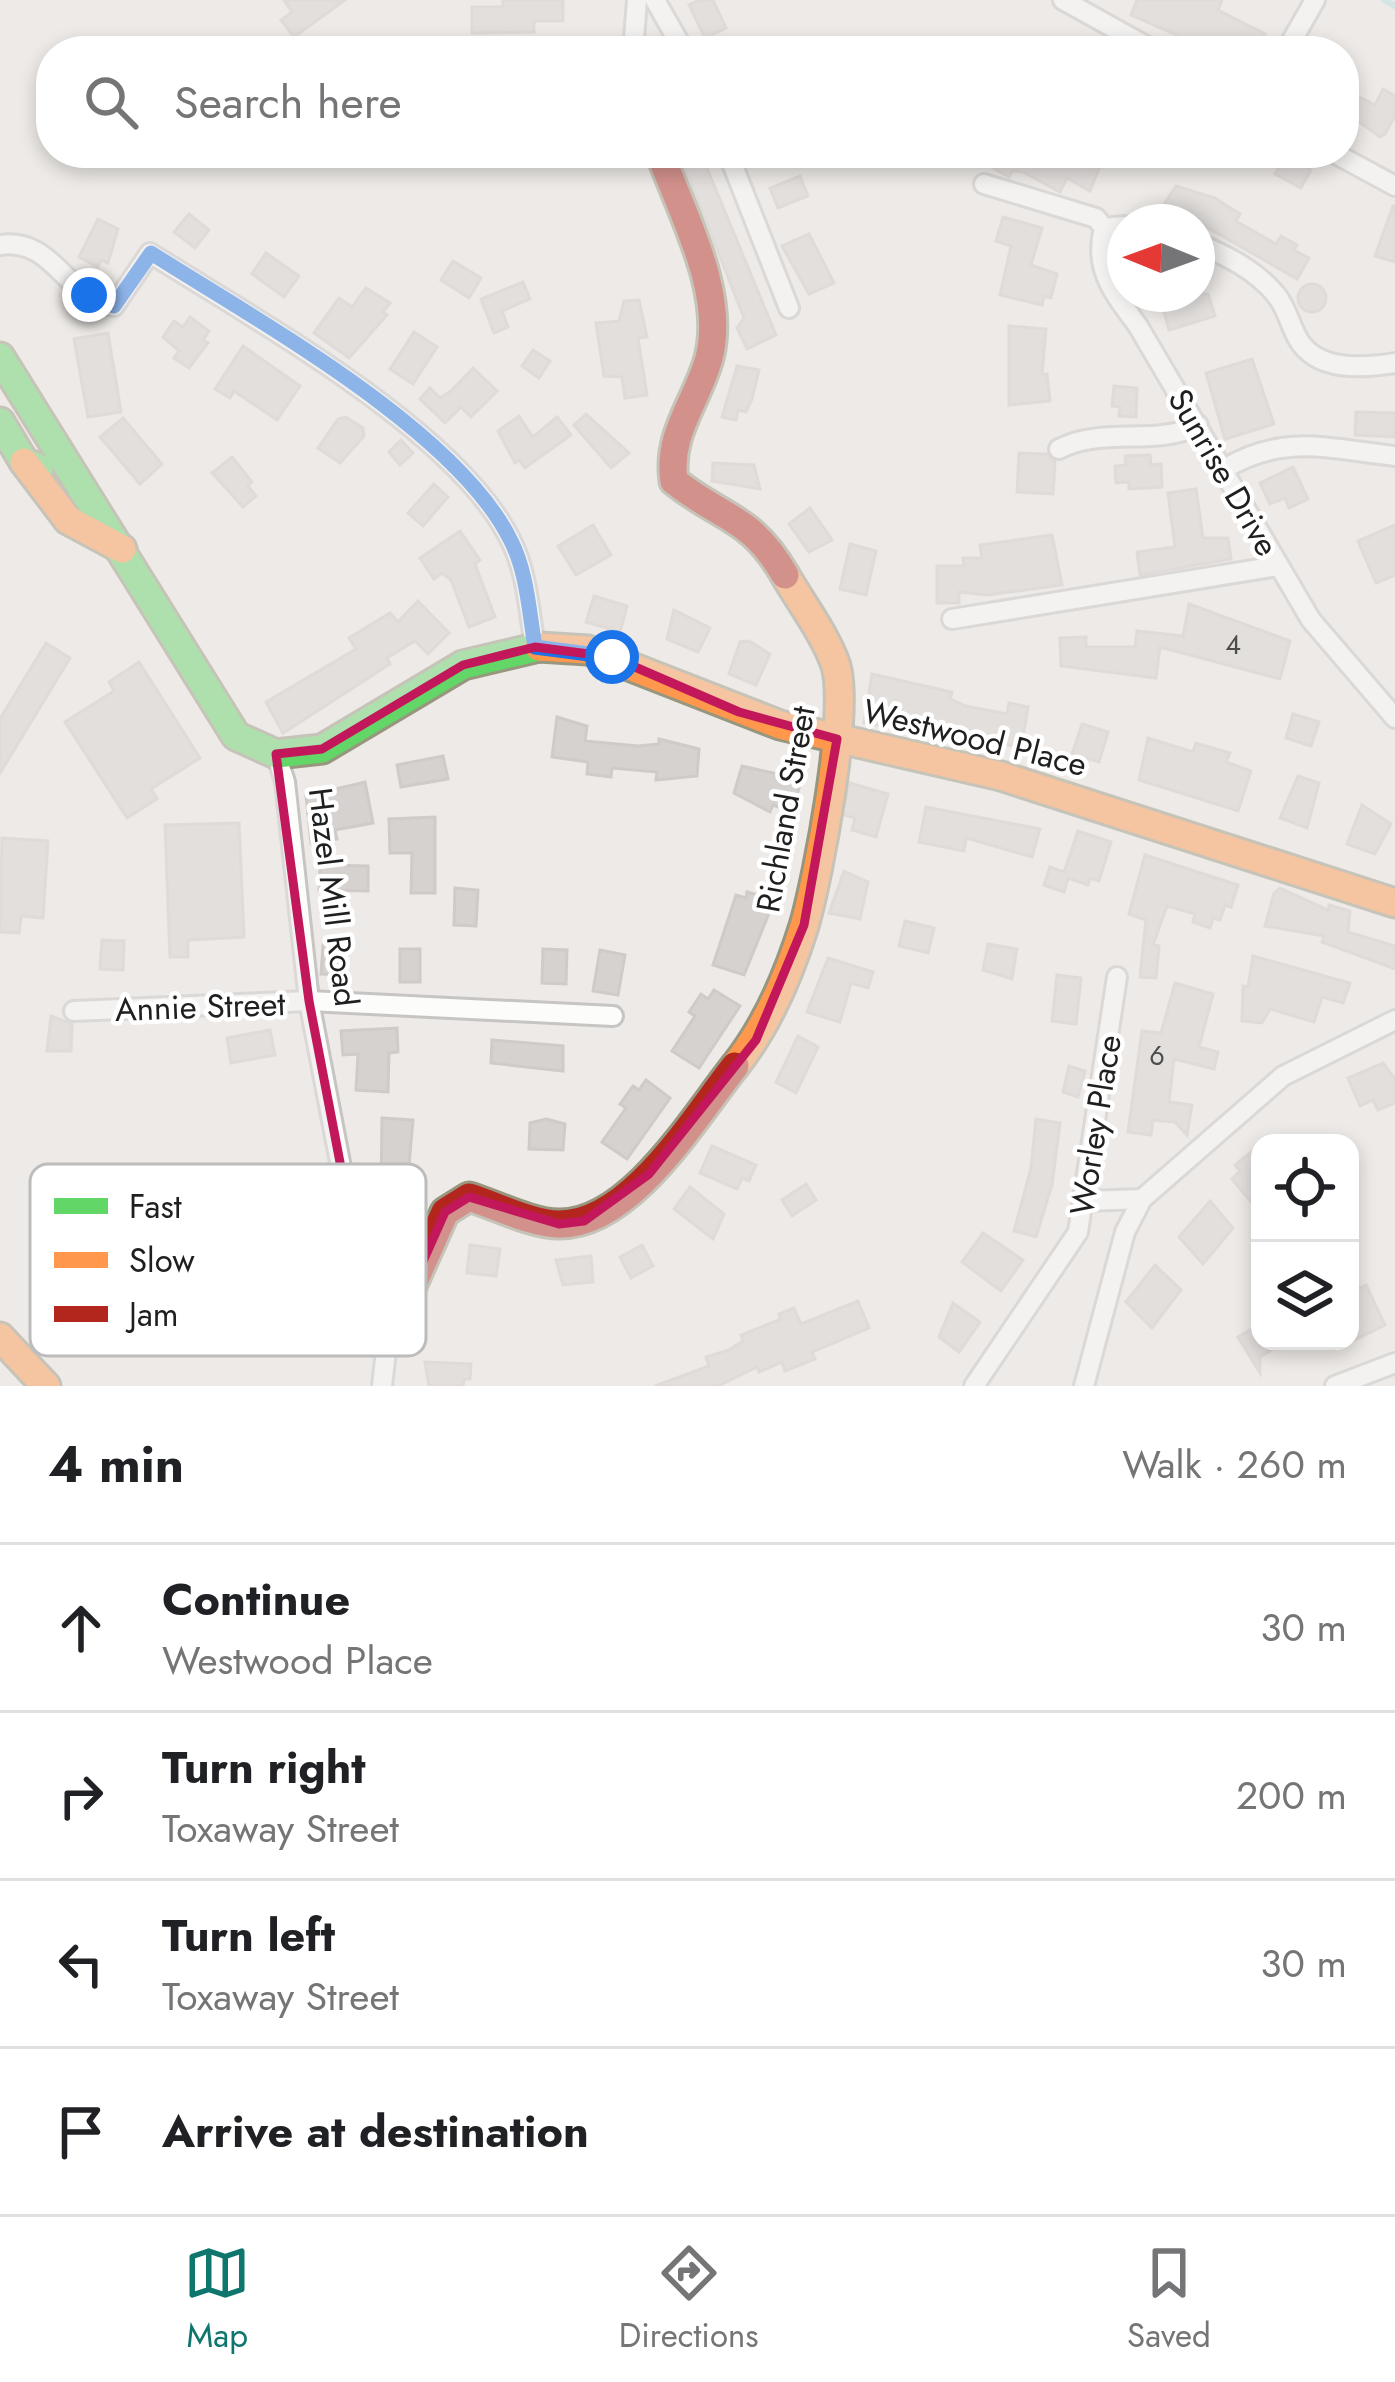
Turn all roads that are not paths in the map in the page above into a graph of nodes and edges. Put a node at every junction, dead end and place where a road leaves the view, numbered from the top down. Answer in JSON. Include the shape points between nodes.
{"nodes":[{"id":1,"x":637,"y":0,"type":"edge"},
{"id":2,"x":655,"y":0,"type":"edge"},
{"id":3,"x":1063,"y":0,"type":"edge"},
{"id":4,"x":1315,"y":0,"type":"edge"},
{"id":5,"x":634,"y":36,"type":"edge"},
{"id":6,"x":675,"y":36,"type":"edge"},
{"id":7,"x":1128,"y":36,"type":"edge"},
{"id":8,"x":1295,"y":36,"type":"edge"},
{"id":9,"x":1359,"y":167,"type":"edge"},
{"id":10,"x":665,"y":168,"type":"edge"},
{"id":11,"x":734,"y":168,"type":"edge"},
{"id":12,"x":984,"y":184,"type":"dead end"},
{"id":13,"x":1395,"y":186,"type":"edge"},
{"id":14,"x":1104,"y":228,"type":"junction"},
{"id":15,"x":1107,"y":228,"type":"edge"},
{"id":16,"x":0,"y":245,"type":"edge"},
{"id":17,"x":1215,"y":251,"type":"edge"},
{"id":18,"x":789,"y":308,"type":"dead end"},
{"id":19,"x":0,"y":357,"type":"edge"},
{"id":20,"x":1395,"y":363,"type":"edge"},
{"id":21,"x":0,"y":422,"type":"edge"},
{"id":22,"x":1198,"y":425,"type":"junction"},
{"id":23,"x":1059,"y":449,"type":"dead end"},
{"id":24,"x":1395,"y":456,"type":"edge"},
{"id":25,"x":64,"y":458,"type":"junction"},
{"id":26,"x":24,"y":462,"type":"junction"},
{"id":27,"x":1224,"y":470,"type":"junction"},
{"id":28,"x":123,"y":550,"type":"junction"},
{"id":29,"x":1278,"y":566,"type":"junction"},
{"id":30,"x":952,"y":619,"type":"dead end"},
{"id":31,"x":535,"y":647,"type":"junction"},
{"id":32,"x":1395,"y":718,"type":"edge"},
{"id":33,"x":837,"y":739,"type":"junction"},
{"id":34,"x":276,"y":754,"type":"junction"},
{"id":35,"x":1395,"y":903,"type":"edge"},
{"id":36,"x":1117,"y":977,"type":"dead end"},
{"id":37,"x":309,"y":1001,"type":"junction"},
{"id":38,"x":74,"y":1011,"type":"dead end"},
{"id":39,"x":613,"y":1016,"type":"dead end"},
{"id":40,"x":1395,"y":1021,"type":"edge"},
{"id":41,"x":340,"y":1164,"type":"edge"},
{"id":42,"x":1142,"y":1199,"type":"junction"},
{"id":43,"x":1086,"y":1201,"type":"junction"},
{"id":44,"x":426,"y":1255,"type":"edge"},
{"id":45,"x":0,"y":1337,"type":"edge"},
{"id":46,"x":385,"y":1356,"type":"edge"},
{"id":47,"x":1395,"y":1364,"type":"edge"},
{"id":48,"x":46,"y":1386,"type":"edge"},
{"id":49,"x":382,"y":1386,"type":"edge"},
{"id":50,"x":974,"y":1386,"type":"edge"},
{"id":51,"x":1084,"y":1386,"type":"edge"},
{"id":52,"x":1335,"y":1386,"type":"edge"}],
"edges":[{"from":1,"to":5,"type":"street"},
{"from":2,"to":6,"type":"street"},
{"from":3,"to":7,"type":"street"},
{"from":4,"to":8,"type":"street"},
{"from":9,"to":13,"type":"street"},
{"from":10,"to":33,"type":"street","name":"Richland Street","via":[[713,334],[710,360],[670,448],[671,470],[684,492],[746,523],[789,577],[836,663]]},
{"from":11,"to":18,"type":"street"},
{"from":12,"to":14,"type":"street","via":[[1096,218]]},
{"from":14,"to":15,"type":"street"},
{"from":14,"to":22,"type":"street","name":"Sunrise Drive","via":[[1106,282]]},
{"from":16,"to":31,"type":"street","via":[[42,252],[89,295],[114,306],[151,253],[416,430],[471,480],[512,541]]},
{"from":17,"to":20,"type":"street","via":[[1261,280],[1315,356],[1347,366]]},
{"from":19,"to":25,"type":"street","name":"Hazel Mill Road"},
{"from":21,"to":26,"type":"street"},
{"from":22,"to":23,"type":"street","via":[[1093,435]]},
{"from":22,"to":27,"type":"street","name":"Sunrise Drive"},
{"from":24,"to":27,"type":"street","via":[[1282,444]]},
{"from":25,"to":26,"type":"street","via":[[43,468]]},
{"from":25,"to":28,"type":"street","name":"Hazel Mill Road"},
{"from":26,"to":28,"type":"street","via":[[68,520]]},
{"from":27,"to":29,"type":"street","name":"Sunrise Drive"},
{"from":28,"to":34,"type":"street","name":"Hazel Mill Road","via":[[236,736]]},
{"from":29,"to":30,"type":"street"},
{"from":29,"to":32,"type":"street","name":"Sunrise Drive","via":[[1336,653]]},
{"from":31,"to":33,"type":"street","name":"Westwood Place","via":[[612,657],[739,712]]},
{"from":31,"to":34,"type":"street","name":"Westwood Place","via":[[463,665],[322,748]]},
{"from":33,"to":35,"type":"street","name":"Westwood Place","via":[[1001,776]]},
{"from":33,"to":44,"type":"street","name":"Richland Street","via":[[804,925],[756,1040],[663,1157],[611,1210],[584,1221],[559,1224],[469,1197],[445,1212]]},
{"from":34,"to":37,"type":"street","name":"Hazel Mill Road"},
{"from":36,"to":43,"type":"street","name":"Worley Place"},
{"from":37,"to":38,"type":"street","name":"Annie Street"},
{"from":37,"to":39,"type":"street","name":"Annie Street"},
{"from":37,"to":41,"type":"street","name":"Hazel Mill Road"},
{"from":40,"to":42,"type":"street","via":[[1283,1076]]},
{"from":42,"to":43,"type":"street"},
{"from":42,"to":51,"type":"street","via":[[1125,1232]]},
{"from":43,"to":50,"type":"street","name":"Worley Place","via":[[1078,1232]]},
{"from":45,"to":48,"type":"street"},
{"from":46,"to":49,"type":"street","name":"Hazel Mill Road"},
{"from":47,"to":52,"type":"street"}]}
